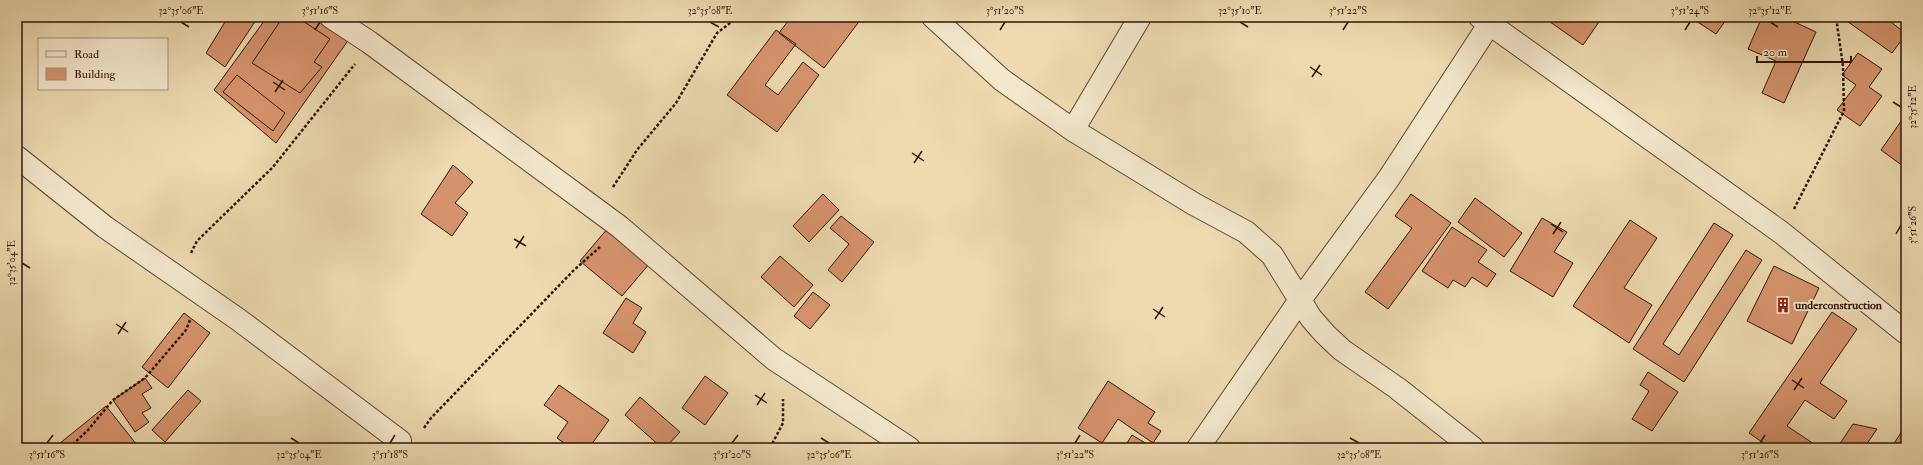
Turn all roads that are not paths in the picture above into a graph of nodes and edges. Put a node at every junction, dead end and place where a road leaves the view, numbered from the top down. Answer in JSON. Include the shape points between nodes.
{"nodes":[{"id":1,"x":331,"y":17,"type":"edge"},
{"id":2,"x":933,"y":17,"type":"edge"},
{"id":3,"x":1140,"y":17,"type":"edge"},
{"id":4,"x":1488,"y":20,"type":"edge"},
{"id":5,"x":1073,"y":130,"type":"junction"},
{"id":6,"x":17,"y":157,"type":"edge"},
{"id":7,"x":1300,"y":300,"type":"junction"},
{"id":8,"x":1906,"y":333,"type":"edge"},
{"id":9,"x":400,"y":440,"type":"dead end"},
{"id":10,"x":909,"y":448,"type":"edge"},
{"id":11,"x":1198,"y":448,"type":"edge"},
{"id":12,"x":1473,"y":448,"type":"edge"}],
"edges":[{"from":1,"to":10,"type":"street","via":[[620,227],[774,359]]},
{"from":2,"to":5,"type":"street","via":[[1002,80]]},
{"from":3,"to":5,"type":"street"},
{"from":4,"to":7,"type":"street","via":[[1389,178]]},
{"from":4,"to":8,"type":"street","via":[[1782,233]]},
{"from":5,"to":7,"type":"street","via":[[1194,204],[1246,232],[1272,255]]},
{"from":6,"to":9,"type":"street","via":[[105,227],[239,320]]},
{"from":7,"to":11,"type":"street"},
{"from":7,"to":12,"type":"street","via":[[1311,318],[1342,350],[1398,388]]}]}
